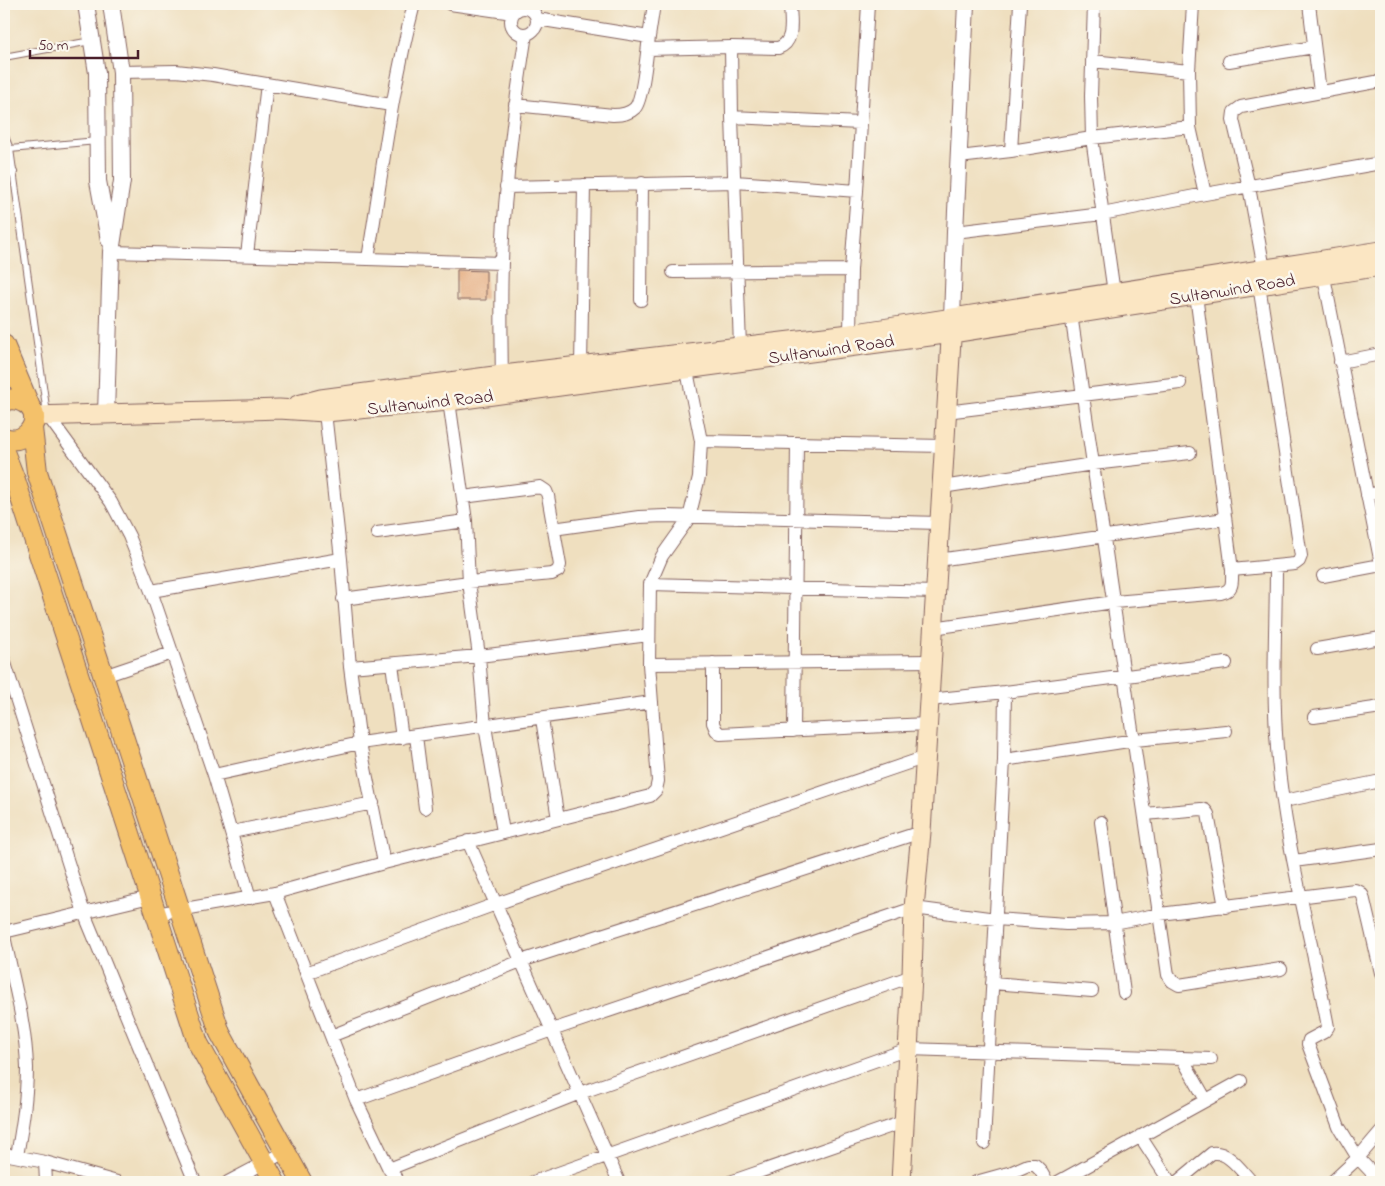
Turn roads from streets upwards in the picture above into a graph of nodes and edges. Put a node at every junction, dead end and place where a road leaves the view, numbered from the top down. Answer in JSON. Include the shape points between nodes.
{"nodes":[{"id":1,"x":86,"y":4,"type":"edge"},
{"id":2,"x":111,"y":4,"type":"edge"},
{"id":3,"x":414,"y":4,"type":"edge"},
{"id":4,"x":450,"y":4,"type":"edge"},
{"id":5,"x":654,"y":4,"type":"edge"},
{"id":6,"x":790,"y":4,"type":"edge"},
{"id":7,"x":868,"y":4,"type":"edge"},
{"id":8,"x":966,"y":4,"type":"edge"},
{"id":9,"x":1020,"y":4,"type":"edge"},
{"id":10,"x":1094,"y":4,"type":"edge"},
{"id":11,"x":1193,"y":4,"type":"edge"},
{"id":12,"x":1309,"y":4,"type":"edge"},
{"id":13,"x":534,"y":11,"type":"edge"},
{"id":14,"x":513,"y":14,"type":"junction"},
{"id":15,"x":526,"y":34,"type":"junction"},
{"id":16,"x":648,"y":43,"type":"junction"},
{"id":17,"x":731,"y":47,"type":"junction"},
{"id":18,"x":1314,"y":47,"type":"junction"},
{"id":19,"x":1092,"y":61,"type":"junction"},
{"id":20,"x":1229,"y":61,"type":"dead end"},
{"id":21,"x":1189,"y":70,"type":"junction"},
{"id":22,"x":120,"y":72,"type":"junction"},
{"id":23,"x":1381,"y":82,"type":"edge"},
{"id":24,"x":267,"y":84,"type":"junction"},
{"id":25,"x":1320,"y":92,"type":"junction"},
{"id":26,"x":391,"y":105,"type":"junction"},
{"id":27,"x":515,"y":105,"type":"junction"},
{"id":28,"x":732,"y":117,"type":"junction"},
{"id":29,"x":860,"y":123,"type":"junction"},
{"id":30,"x":1190,"y":127,"type":"junction"},
{"id":31,"x":1092,"y":138,"type":"junction"},
{"id":32,"x":1011,"y":151,"type":"junction"},
{"id":33,"x":959,"y":157,"type":"junction"},
{"id":34,"x":1381,"y":163,"type":"edge"},
{"id":35,"x":735,"y":182,"type":"junction"},
{"id":36,"x":642,"y":183,"type":"junction"},
{"id":37,"x":584,"y":185,"type":"junction"},
{"id":38,"x":506,"y":187,"type":"junction"},
{"id":39,"x":1249,"y":187,"type":"junction"},
{"id":40,"x":856,"y":190,"type":"junction"},
{"id":41,"x":1205,"y":194,"type":"junction"},
{"id":42,"x":1102,"y":214,"type":"junction"},
{"id":43,"x":955,"y":232,"type":"junction"},
{"id":44,"x":1381,"y":251,"type":"edge"},
{"id":45,"x":111,"y":252,"type":"junction"},
{"id":46,"x":247,"y":255,"type":"junction"},
{"id":47,"x":368,"y":259,"type":"junction"},
{"id":48,"x":502,"y":263,"type":"junction"},
{"id":49,"x":1381,"y":266,"type":"edge"},
{"id":50,"x":1322,"y":268,"type":"junction"},
{"id":51,"x":738,"y":270,"type":"junction"},
{"id":52,"x":851,"y":270,"type":"junction"},
{"id":53,"x":673,"y":272,"type":"dead end"},
{"id":54,"x":1261,"y":277,"type":"junction"},
{"id":55,"x":1114,"y":293,"type":"junction"},
{"id":56,"x":1196,"y":295,"type":"junction"},
{"id":57,"x":641,"y":300,"type":"dead end"},
{"id":58,"x":1071,"y":314,"type":"junction"},
{"id":59,"x":952,"y":326,"type":"junction"},
{"id":60,"x":850,"y":334,"type":"junction"},
{"id":61,"x":4,"y":345,"type":"edge"},
{"id":62,"x":740,"y":347,"type":"junction"},
{"id":63,"x":1381,"y":354,"type":"edge"},
{"id":64,"x":685,"y":362,"type":"junction"},
{"id":65,"x":1340,"y":362,"type":"junction"},
{"id":66,"x":582,"y":367,"type":"junction"},
{"id":67,"x":502,"y":375,"type":"junction"},
{"id":68,"x":1180,"y":383,"type":"dead end"},
{"id":69,"x":502,"y":394,"type":"junction"},
{"id":70,"x":1083,"y":395,"type":"junction"},
{"id":71,"x":449,"y":401,"type":"junction"},
{"id":72,"x":4,"y":402,"type":"edge"},
{"id":73,"x":279,"y":409,"type":"junction"},
{"id":74,"x":325,"y":412,"type":"junction"},
{"id":75,"x":946,"y":412,"type":"junction"},
{"id":76,"x":106,"y":414,"type":"junction"},
{"id":77,"x":36,"y":417,"type":"junction"},
{"id":78,"x":4,"y":438,"type":"edge"},
{"id":79,"x":701,"y":441,"type":"junction"},
{"id":80,"x":798,"y":443,"type":"junction"},
{"id":81,"x":944,"y":446,"type":"junction"},
{"id":82,"x":4,"y":452,"type":"edge"},
{"id":83,"x":1190,"y":453,"type":"dead end"},
{"id":84,"x":1093,"y":464,"type":"junction"},
{"id":85,"x":942,"y":487,"type":"junction"},
{"id":86,"x":1381,"y":492,"type":"edge"},
{"id":87,"x":1367,"y":494,"type":"junction"},
{"id":88,"x":463,"y":497,"type":"junction"},
{"id":89,"x":689,"y":518,"type":"junction"},
{"id":90,"x":1225,"y":519,"type":"junction"},
{"id":91,"x":797,"y":520,"type":"junction"},
{"id":92,"x":466,"y":521,"type":"junction"},
{"id":93,"x":940,"y":523,"type":"junction"},
{"id":94,"x":553,"y":529,"type":"junction"},
{"id":95,"x":377,"y":533,"type":"dead end"},
{"id":96,"x":1104,"y":536,"type":"junction"},
{"id":97,"x":341,"y":559,"type":"junction"},
{"id":98,"x":938,"y":560,"type":"junction"},
{"id":99,"x":1381,"y":564,"type":"edge"},
{"id":100,"x":1276,"y":566,"type":"junction"},
{"id":101,"x":1232,"y":570,"type":"junction"},
{"id":102,"x":1323,"y":576,"type":"dead end"},
{"id":103,"x":469,"y":582,"type":"junction"},
{"id":104,"x":650,"y":584,"type":"junction"},
{"id":105,"x":795,"y":588,"type":"junction"},
{"id":106,"x":150,"y":590,"type":"junction"},
{"id":107,"x":936,"y":592,"type":"junction"},
{"id":108,"x":343,"y":599,"type":"junction"},
{"id":109,"x":1114,"y":602,"type":"junction"},
{"id":110,"x":933,"y":628,"type":"junction"},
{"id":111,"x":649,"y":635,"type":"junction"},
{"id":112,"x":1381,"y":638,"type":"edge"},
{"id":113,"x":1317,"y":649,"type":"dead end"},
{"id":114,"x":172,"y":653,"type":"junction"},
{"id":115,"x":479,"y":656,"type":"junction"},
{"id":116,"x":4,"y":660,"type":"edge"},
{"id":117,"x":794,"y":662,"type":"junction"},
{"id":118,"x":931,"y":662,"type":"junction"},
{"id":119,"x":713,"y":663,"type":"junction"},
{"id":120,"x":1226,"y":663,"type":"dead end"},
{"id":121,"x":392,"y":664,"type":"junction"},
{"id":122,"x":649,"y":664,"type":"junction"},
{"id":123,"x":350,"y":667,"type":"junction"},
{"id":124,"x":104,"y":676,"type":"junction"},
{"id":125,"x":1125,"y":676,"type":"junction"},
{"id":126,"x":1005,"y":692,"type":"junction"},
{"id":127,"x":929,"y":700,"type":"junction"},
{"id":128,"x":652,"y":702,"type":"junction"},
{"id":129,"x":1381,"y":707,"type":"edge"},
{"id":130,"x":1314,"y":717,"type":"dead end"},
{"id":131,"x":542,"y":719,"type":"junction"},
{"id":132,"x":927,"y":724,"type":"junction"},
{"id":133,"x":486,"y":726,"type":"junction"},
{"id":134,"x":794,"y":731,"type":"junction"},
{"id":135,"x":1226,"y":731,"type":"dead end"},
{"id":136,"x":416,"y":736,"type":"junction"},
{"id":137,"x":402,"y":738,"type":"junction"},
{"id":138,"x":1134,"y":740,"type":"junction"},
{"id":139,"x":360,"y":743,"type":"junction"},
{"id":140,"x":926,"y":757,"type":"junction"},
{"id":141,"x":1004,"y":760,"type":"junction"},
{"id":142,"x":214,"y":775,"type":"junction"},
{"id":143,"x":1381,"y":781,"type":"edge"},
{"id":144,"x":1284,"y":801,"type":"junction"},
{"id":145,"x":373,"y":803,"type":"junction"},
{"id":146,"x":425,"y":808,"type":"dead end"},
{"id":147,"x":1145,"y":814,"type":"junction"},
{"id":148,"x":558,"y":818,"type":"junction"},
{"id":149,"x":1101,"y":822,"type":"dead end"},
{"id":150,"x":232,"y":832,"type":"junction"},
{"id":151,"x":503,"y":832,"type":"junction"},
{"id":152,"x":921,"y":832,"type":"junction"},
{"id":153,"x":468,"y":841,"type":"junction"},
{"id":154,"x":1381,"y":849,"type":"edge"},
{"id":155,"x":1294,"y":861,"type":"junction"},
{"id":156,"x":384,"y":863,"type":"junction"},
{"id":157,"x":274,"y":893,"type":"junction"},
{"id":158,"x":1300,"y":896,"type":"junction"},
{"id":159,"x":250,"y":898,"type":"junction"},
{"id":160,"x":496,"y":904,"type":"junction"},
{"id":161,"x":153,"y":906,"type":"junction"},
{"id":162,"x":1225,"y":907,"type":"junction"},
{"id":163,"x":914,"y":908,"type":"junction"},
{"id":164,"x":180,"y":910,"type":"junction"},
{"id":165,"x":84,"y":913,"type":"junction"},
{"id":166,"x":1160,"y":914,"type":"junction"},
{"id":167,"x":996,"y":919,"type":"junction"},
{"id":168,"x":1114,"y":923,"type":"junction"},
{"id":169,"x":4,"y":932,"type":"edge"},
{"id":170,"x":4,"y":936,"type":"edge"},
{"id":171,"x":521,"y":961,"type":"junction"},
{"id":172,"x":1281,"y":969,"type":"dead end"},
{"id":173,"x":306,"y":973,"type":"junction"},
{"id":174,"x":1381,"y":973,"type":"edge"},
{"id":175,"x":912,"y":976,"type":"junction"},
{"id":176,"x":992,"y":983,"type":"junction"},
{"id":177,"x":1092,"y":991,"type":"dead end"},
{"id":178,"x":1124,"y":993,"type":"dead end"},
{"id":179,"x":552,"y":1030,"type":"junction"},
{"id":180,"x":331,"y":1036,"type":"junction"},
{"id":181,"x":908,"y":1049,"type":"junction"},
{"id":182,"x":990,"y":1051,"type":"junction"},
{"id":183,"x":1182,"y":1058,"type":"junction"},
{"id":184,"x":1212,"y":1059,"type":"dead end"},
{"id":185,"x":1240,"y":1081,"type":"dead end"},
{"id":186,"x":580,"y":1094,"type":"junction"},
{"id":187,"x":356,"y":1100,"type":"junction"},
{"id":188,"x":1206,"y":1100,"type":"junction"},
{"id":189,"x":903,"y":1122,"type":"junction"},
{"id":190,"x":1381,"y":1131,"type":"edge"},
{"id":191,"x":1140,"y":1136,"type":"junction"},
{"id":192,"x":984,"y":1143,"type":"dead end"},
{"id":193,"x":285,"y":1152,"type":"junction"},
{"id":194,"x":4,"y":1154,"type":"edge"},
{"id":195,"x":18,"y":1156,"type":"junction"},
{"id":196,"x":608,"y":1156,"type":"junction"},
{"id":197,"x":1358,"y":1158,"type":"junction"},
{"id":198,"x":45,"y":1162,"type":"junction"},
{"id":199,"x":264,"y":1162,"type":"junction"},
{"id":200,"x":389,"y":1169,"type":"junction"},
{"id":201,"x":109,"y":1181,"type":"edge"},
{"id":202,"x":46,"y":1182,"type":"edge"},
{"id":203,"x":195,"y":1182,"type":"edge"},
{"id":204,"x":228,"y":1182,"type":"edge"},
{"id":205,"x":275,"y":1182,"type":"edge"},
{"id":206,"x":302,"y":1182,"type":"edge"},
{"id":207,"x":399,"y":1182,"type":"edge"},
{"id":208,"x":533,"y":1182,"type":"edge"},
{"id":209,"x":619,"y":1182,"type":"edge"},
{"id":210,"x":730,"y":1182,"type":"edge"},
{"id":211,"x":901,"y":1182,"type":"edge"},
{"id":212,"x":976,"y":1182,"type":"edge"},
{"id":213,"x":1047,"y":1182,"type":"edge"},
{"id":214,"x":1058,"y":1182,"type":"edge"},
{"id":215,"x":1170,"y":1182,"type":"edge"},
{"id":216,"x":1177,"y":1182,"type":"edge"},
{"id":217,"x":1252,"y":1182,"type":"edge"},
{"id":218,"x":1332,"y":1182,"type":"edge"},
{"id":219,"x":1381,"y":1182,"type":"edge"}],
"edges":[{"from":1,"to":45,"type":"street","via":[[97,73],[98,181]]},
{"from":2,"to":22,"type":"street"},
{"from":3,"to":26,"type":"street"},
{"from":4,"to":14,"type":"street"},
{"from":5,"to":16,"type":"street"},
{"from":6,"to":17,"type":"street","via":[[791,32],[784,46]]},
{"from":7,"to":29,"type":"street"},
{"from":8,"to":33,"type":"street"},
{"from":9,"to":32,"type":"street"},
{"from":10,"to":19,"type":"street"},
{"from":11,"to":21,"type":"street"},
{"from":12,"to":18,"type":"street"},
{"from":13,"to":14,"type":"street","via":[[522,8]]},
{"from":13,"to":15,"type":"street","via":[[535,28]]},
{"from":13,"to":16,"type":"street"},
{"from":14,"to":15,"type":"street","via":[[513,28]]},
{"from":15,"to":27,"type":"street"},
{"from":16,"to":17,"type":"street"},
{"from":16,"to":27,"type":"street","via":[[640,97],[630,112],[613,115]]},
{"from":17,"to":28,"type":"street"},
{"from":18,"to":20,"type":"street"},
{"from":18,"to":25,"type":"street"},
{"from":19,"to":21,"type":"street"},
{"from":19,"to":31,"type":"street"},
{"from":21,"to":30,"type":"street"},
{"from":22,"to":24,"type":"street","via":[[176,71]]},
{"from":22,"to":45,"type":"street","via":[[122,181]]},
{"from":23,"to":25,"type":"street"},
{"from":24,"to":26,"type":"street"},
{"from":24,"to":46,"type":"street"},
{"from":25,"to":39,"type":"street","via":[[1241,107],[1234,112],[1233,120]]},
{"from":26,"to":47,"type":"street"},
{"from":27,"to":38,"type":"street"},
{"from":28,"to":29,"type":"street"},
{"from":28,"to":35,"type":"street"},
{"from":29,"to":40,"type":"street"},
{"from":30,"to":31,"type":"street"},
{"from":30,"to":41,"type":"street"},
{"from":31,"to":32,"type":"street"},
{"from":31,"to":42,"type":"street"},
{"from":32,"to":33,"type":"street"},
{"from":33,"to":43,"type":"street"},
{"from":34,"to":39,"type":"street"},
{"from":35,"to":36,"type":"street"},
{"from":35,"to":40,"type":"street"},
{"from":35,"to":51,"type":"street"},
{"from":36,"to":37,"type":"street"},
{"from":36,"to":57,"type":"street"},
{"from":37,"to":38,"type":"street"},
{"from":37,"to":66,"type":"street"},
{"from":38,"to":48,"type":"street"},
{"from":39,"to":41,"type":"street"},
{"from":39,"to":54,"type":"street"},
{"from":40,"to":52,"type":"street"},
{"from":41,"to":42,"type":"street"},
{"from":42,"to":43,"type":"street"},
{"from":42,"to":55,"type":"street"},
{"from":43,"to":59,"type":"street"},
{"from":44,"to":50,"type":"main road"},
{"from":45,"to":46,"type":"street"},
{"from":45,"to":76,"type":"street"},
{"from":46,"to":47,"type":"street"},
{"from":47,"to":48,"type":"street"},
{"from":48,"to":67,"type":"street"},
{"from":49,"to":50,"type":"main road","name":"Sultanwind Road"},
{"from":50,"to":54,"type":"main road","name":"Sultanwind Road"},
{"from":50,"to":65,"type":"street"},
{"from":51,"to":52,"type":"street"},
{"from":51,"to":53,"type":"street"},
{"from":51,"to":62,"type":"street"},
{"from":52,"to":60,"type":"street"},
{"from":54,"to":55,"type":"main road","name":"Sultanwind Road"},
{"from":54,"to":56,"type":"main road","name":"Sultanwind Road"},
{"from":54,"to":100,"type":"street","via":[[1301,556],[1295,564]]},
{"from":55,"to":59,"type":"main road","name":"Sultanwind Road"},
{"from":56,"to":58,"type":"main road","name":"Sultanwind Road"},
{"from":56,"to":90,"type":"street"},
{"from":58,"to":59,"type":"main road","name":"Sultanwind Road"},
{"from":58,"to":70,"type":"street"},
{"from":59,"to":60,"type":"main road","name":"Sultanwind Road"},
{"from":59,"to":64,"type":"main road","name":"Sultanwind Road"},
{"from":59,"to":75,"type":"main road"},
{"from":60,"to":62,"type":"main road","name":"Sultanwind Road"},
{"from":61,"to":77,"type":"main road"},
{"from":62,"to":64,"type":"main road","name":"Sultanwind Road"},
{"from":63,"to":65,"type":"street"},
{"from":64,"to":66,"type":"main road","name":"Sultanwind Road"},
{"from":64,"to":69,"type":"main road","name":"Sultanwind Road"},
{"from":64,"to":79,"type":"street"},
{"from":65,"to":87,"type":"street"},
{"from":66,"to":67,"type":"main road","name":"Sultanwind Road"},
{"from":67,"to":69,"type":"street"},
{"from":67,"to":73,"type":"main road","name":"Sultanwind Road","via":[[321,399]]},
{"from":68,"to":70,"type":"street"},
{"from":69,"to":71,"type":"main road","name":"Sultanwind Road"},
{"from":70,"to":75,"type":"street"},
{"from":70,"to":84,"type":"street"},
{"from":71,"to":74,"type":"main road","name":"Sultanwind Road"},
{"from":71,"to":88,"type":"street"},
{"from":72,"to":77,"type":"main road","via":[[16,399]]},
{"from":73,"to":74,"type":"main road","name":"Sultanwind Road"},
{"from":73,"to":76,"type":"main road","name":"Sultanwind Road"},
{"from":74,"to":97,"type":"street"},
{"from":75,"to":81,"type":"main road"},
{"from":76,"to":77,"type":"main road","name":"Sultanwind Road"},
{"from":77,"to":78,"type":"main road","via":[[26,436],[19,440]]},
{"from":77,"to":106,"type":"street","via":[[111,502],[129,536]]},
{"from":77,"to":124,"type":"main road","via":[[38,472]]},
{"from":79,"to":80,"type":"street"},
{"from":79,"to":89,"type":"street","via":[[699,477]]},
{"from":80,"to":81,"type":"street"},
{"from":80,"to":91,"type":"street"},
{"from":81,"to":85,"type":"main road"},
{"from":82,"to":161,"type":"main road"},
{"from":83,"to":84,"type":"street"},
{"from":84,"to":85,"type":"street"},
{"from":84,"to":96,"type":"street"},
{"from":85,"to":93,"type":"main road"},
{"from":86,"to":87,"type":"street"},
{"from":87,"to":99,"type":"street"},
{"from":88,"to":92,"type":"street"},
{"from":88,"to":94,"type":"street","via":[[540,487],[548,496]]},
{"from":89,"to":91,"type":"street"},
{"from":89,"to":94,"type":"street","via":[[639,517]]},
{"from":89,"to":104,"type":"street","via":[[662,556]]},
{"from":90,"to":96,"type":"street"},
{"from":90,"to":101,"type":"street"},
{"from":91,"to":93,"type":"street"},
{"from":91,"to":105,"type":"street"},
{"from":92,"to":95,"type":"street"},
{"from":92,"to":103,"type":"street"},
{"from":93,"to":98,"type":"main road"},
{"from":94,"to":103,"type":"street","via":[[560,565],[558,571]]},
{"from":96,"to":98,"type":"street"},
{"from":96,"to":109,"type":"street"},
{"from":97,"to":106,"type":"street"},
{"from":97,"to":108,"type":"street"},
{"from":98,"to":107,"type":"main road"},
{"from":99,"to":102,"type":"street"},
{"from":100,"to":101,"type":"street"},
{"from":100,"to":144,"type":"street","via":[[1275,695]]},
{"from":101,"to":109,"type":"street","via":[[1231,588],[1227,592]]},
{"from":103,"to":108,"type":"street"},
{"from":103,"to":115,"type":"street"},
{"from":104,"to":105,"type":"street"},
{"from":104,"to":111,"type":"street"},
{"from":105,"to":107,"type":"street"},
{"from":105,"to":117,"type":"street"},
{"from":106,"to":114,"type":"street"},
{"from":107,"to":110,"type":"main road"},
{"from":108,"to":123,"type":"street"},
{"from":109,"to":110,"type":"street"},
{"from":109,"to":125,"type":"street"},
{"from":110,"to":118,"type":"main road"},
{"from":111,"to":115,"type":"street"},
{"from":111,"to":122,"type":"street"},
{"from":112,"to":113,"type":"street"},
{"from":114,"to":124,"type":"street"},
{"from":114,"to":142,"type":"street"},
{"from":115,"to":121,"type":"street"},
{"from":115,"to":133,"type":"street"},
{"from":116,"to":165,"type":"street"},
{"from":117,"to":118,"type":"street"},
{"from":117,"to":119,"type":"street"},
{"from":117,"to":134,"type":"street"},
{"from":118,"to":127,"type":"main road"},
{"from":119,"to":122,"type":"street"},
{"from":119,"to":134,"type":"street","via":[[713,723],[720,734]]},
{"from":120,"to":125,"type":"street"},
{"from":121,"to":123,"type":"street"},
{"from":121,"to":137,"type":"street"},
{"from":122,"to":128,"type":"street"},
{"from":123,"to":139,"type":"street"},
{"from":124,"to":164,"type":"main road"},
{"from":125,"to":126,"type":"street"},
{"from":125,"to":138,"type":"street"},
{"from":126,"to":127,"type":"street"},
{"from":126,"to":141,"type":"street"},
{"from":127,"to":132,"type":"main road"},
{"from":128,"to":131,"type":"street"},
{"from":128,"to":148,"type":"street","via":[[656,790],[650,796]]},
{"from":129,"to":130,"type":"street"},
{"from":131,"to":133,"type":"street"},
{"from":131,"to":148,"type":"street"},
{"from":132,"to":134,"type":"street"},
{"from":132,"to":140,"type":"main road"},
{"from":133,"to":136,"type":"street"},
{"from":133,"to":151,"type":"street"},
{"from":135,"to":138,"type":"street"},
{"from":136,"to":137,"type":"street"},
{"from":136,"to":146,"type":"street"},
{"from":137,"to":139,"type":"street"},
{"from":138,"to":141,"type":"street"},
{"from":138,"to":147,"type":"street"},
{"from":139,"to":142,"type":"street"},
{"from":139,"to":145,"type":"street"},
{"from":140,"to":152,"type":"main road"},
{"from":140,"to":160,"type":"street"},
{"from":141,"to":167,"type":"street"},
{"from":142,"to":150,"type":"street"},
{"from":143,"to":144,"type":"street"},
{"from":144,"to":155,"type":"street"},
{"from":145,"to":150,"type":"street"},
{"from":145,"to":156,"type":"street"},
{"from":147,"to":162,"type":"street","via":[[1205,810]]},
{"from":147,"to":166,"type":"street"},
{"from":148,"to":151,"type":"street"},
{"from":149,"to":168,"type":"street"},
{"from":150,"to":159,"type":"street"},
{"from":151,"to":153,"type":"street"},
{"from":152,"to":163,"type":"main road"},
{"from":152,"to":171,"type":"street"},
{"from":153,"to":156,"type":"street"},
{"from":153,"to":160,"type":"street"},
{"from":154,"to":155,"type":"street"},
{"from":155,"to":158,"type":"street"},
{"from":156,"to":157,"type":"street"},
{"from":157,"to":159,"type":"street"},
{"from":157,"to":173,"type":"street"},
{"from":158,"to":162,"type":"street"},
{"from":158,"to":174,"type":"street","via":[[1360,892]]},
{"from":158,"to":197,"type":"street","via":[[1328,1028],[1308,1044],[1339,1127]]},
{"from":159,"to":164,"type":"street"},
{"from":160,"to":171,"type":"street"},
{"from":160,"to":173,"type":"street"},
{"from":161,"to":164,"type":"street"},
{"from":161,"to":165,"type":"street"},
{"from":161,"to":199,"type":"main road","via":[[198,1043]]},
{"from":162,"to":166,"type":"street"},
{"from":163,"to":167,"type":"street"},
{"from":163,"to":175,"type":"main road"},
{"from":163,"to":179,"type":"street"},
{"from":164,"to":193,"type":"main road","via":[[220,1033]]},
{"from":165,"to":169,"type":"street"},
{"from":165,"to":203,"type":"street"},
{"from":166,"to":168,"type":"street"},
{"from":166,"to":172,"type":"street","via":[[1168,975],[1179,985]]},
{"from":167,"to":168,"type":"street","via":[[1066,924]]},
{"from":167,"to":176,"type":"street"},
{"from":168,"to":178,"type":"street"},
{"from":170,"to":195,"type":"street","via":[[23,1029],[27,1068]]},
{"from":171,"to":179,"type":"street"},
{"from":171,"to":180,"type":"street"},
{"from":173,"to":180,"type":"street"},
{"from":175,"to":181,"type":"main road"},
{"from":175,"to":186,"type":"street"},
{"from":176,"to":177,"type":"street"},
{"from":176,"to":182,"type":"street"},
{"from":179,"to":186,"type":"street"},
{"from":179,"to":187,"type":"street"},
{"from":180,"to":187,"type":"street"},
{"from":181,"to":182,"type":"street"},
{"from":181,"to":189,"type":"main road"},
{"from":181,"to":196,"type":"street"},
{"from":182,"to":183,"type":"street"},
{"from":182,"to":192,"type":"street"},
{"from":183,"to":184,"type":"street"},
{"from":183,"to":188,"type":"street"},
{"from":185,"to":188,"type":"street"},
{"from":186,"to":196,"type":"street"},
{"from":186,"to":200,"type":"street"},
{"from":187,"to":200,"type":"street"},
{"from":188,"to":191,"type":"street"},
{"from":189,"to":210,"type":"street"},
{"from":189,"to":211,"type":"main road"},
{"from":190,"to":197,"type":"street"},
{"from":191,"to":214,"type":"street"},
{"from":191,"to":215,"type":"street"},
{"from":193,"to":199,"type":"street"},
{"from":193,"to":206,"type":"main road"},
{"from":194,"to":195,"type":"street"},
{"from":195,"to":198,"type":"street"},
{"from":196,"to":208,"type":"street"},
{"from":196,"to":209,"type":"street"},
{"from":197,"to":218,"type":"street"},
{"from":197,"to":219,"type":"street"},
{"from":198,"to":201,"type":"street"},
{"from":198,"to":202,"type":"street"},
{"from":199,"to":204,"type":"street"},
{"from":199,"to":205,"type":"main road"},
{"from":200,"to":207,"type":"street"},
{"from":212,"to":213,"type":"street","via":[[1035,1165]]},
{"from":216,"to":217,"type":"street","via":[[1212,1153],[1220,1152]]}]}
